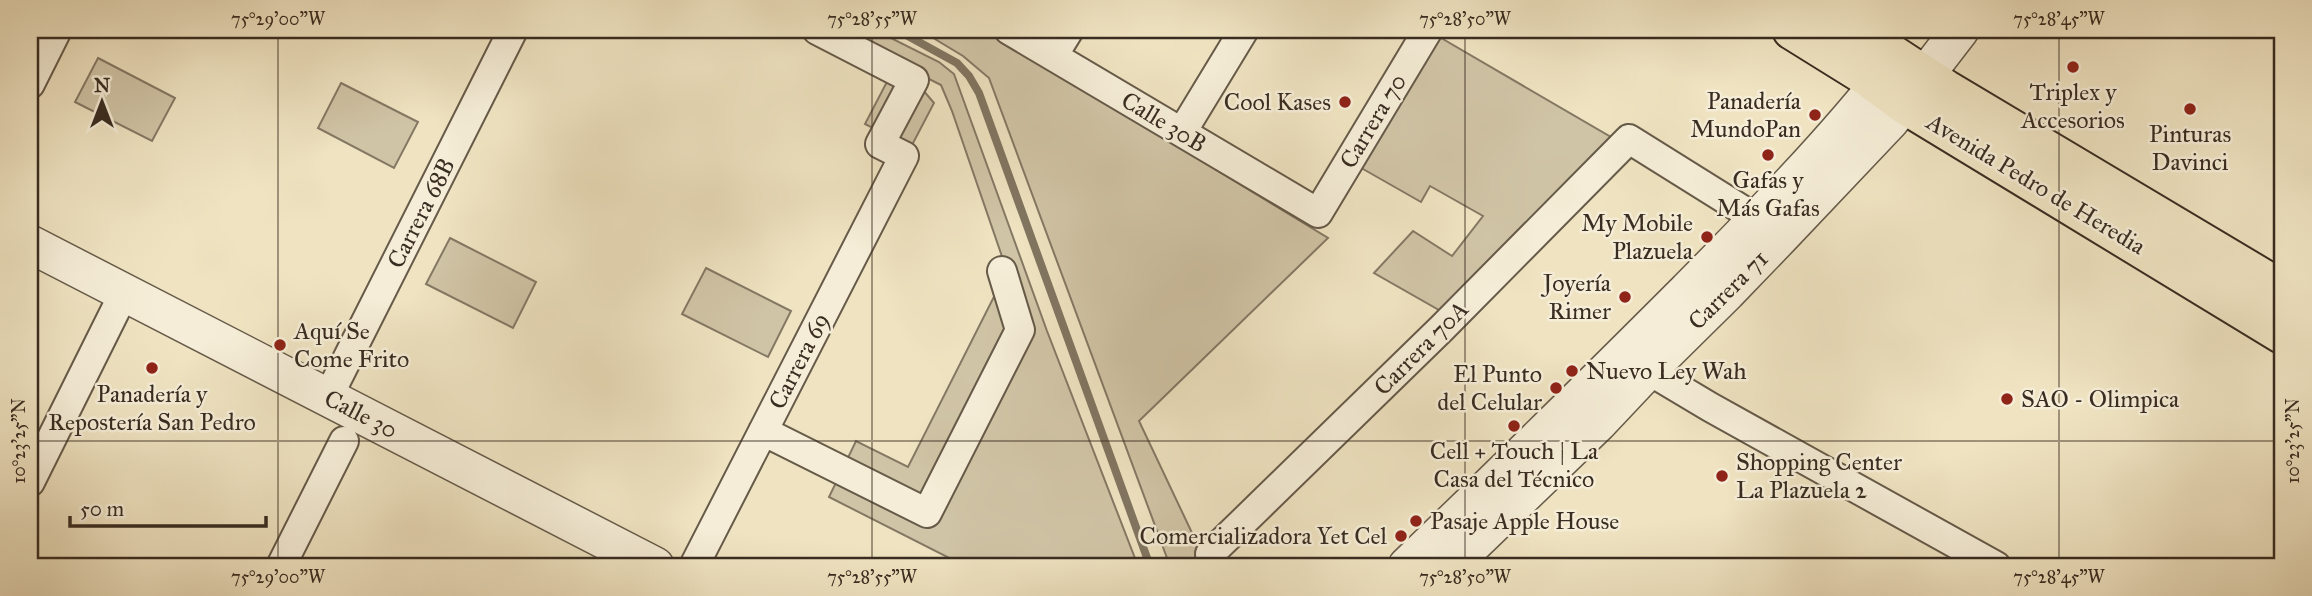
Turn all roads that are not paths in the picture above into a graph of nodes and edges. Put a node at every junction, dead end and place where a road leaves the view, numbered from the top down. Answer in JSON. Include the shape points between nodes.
{"nodes":[{"id":1,"x":57,"y":30,"type":"edge"},
{"id":2,"x":513,"y":30,"type":"edge"},
{"id":3,"x":817,"y":30,"type":"edge"},
{"id":4,"x":1009,"y":30,"type":"edge"},
{"id":5,"x":1069,"y":30,"type":"edge"},
{"id":6,"x":1244,"y":30,"type":"edge"},
{"id":7,"x":1428,"y":30,"type":"edge"},
{"id":8,"x":1792,"y":30,"type":"edge"},
{"id":9,"x":1855,"y":30,"type":"edge"},
{"id":10,"x":1960,"y":30,"type":"edge"},
{"id":11,"x":1053,"y":56,"type":"junction"},
{"id":12,"x":1902,"y":80,"type":"junction"},
{"id":13,"x":30,"y":84,"type":"edge"},
{"id":14,"x":1182,"y":132,"type":"junction"},
{"id":15,"x":1318,"y":214,"type":"joint"},
{"id":16,"x":1757,"y":219,"type":"junction"},
{"id":17,"x":30,"y":244,"type":"edge"},
{"id":18,"x":1002,"y":271,"type":"dead end"},
{"id":19,"x":2282,"y":290,"type":"edge"},
{"id":20,"x":124,"y":293,"type":"junction"},
{"id":21,"x":2282,"y":334,"type":"edge"},
{"id":22,"x":1648,"y":370,"type":"junction"},
{"id":23,"x":328,"y":397,"type":"junction"},
{"id":24,"x":763,"y":431,"type":"junction"},
{"id":25,"x":344,"y":441,"type":"dead end"},
{"id":26,"x":30,"y":482,"type":"edge"},
{"id":27,"x":1210,"y":555,"type":"dead end"},
{"id":28,"x":281,"y":566,"type":"edge"},
{"id":29,"x":655,"y":566,"type":"edge"},
{"id":30,"x":694,"y":566,"type":"edge"},
{"id":31,"x":1407,"y":566,"type":"edge"},
{"id":32,"x":1450,"y":566,"type":"edge"},
{"id":33,"x":1996,"y":566,"type":"edge"}],
"edges":[{"from":1,"to":13,"type":"street"},
{"from":2,"to":23,"type":"street","name":"Carrera 68B"},
{"from":3,"to":24,"type":"street","name":"Carrera 69","via":[[914,80],[880,144],[904,156]]},
{"from":4,"to":11,"type":"street","name":"Calle 30B"},
{"from":5,"to":11,"type":"street"},
{"from":6,"to":14,"type":"street"},
{"from":7,"to":15,"type":"street","name":"Carrera 70"},
{"from":8,"to":12,"type":"highway","name":"Avenida Pedro de Heredia"},
{"from":9,"to":12,"type":"highway","name":"Avenida Pedro de Heredia"},
{"from":10,"to":12,"type":"street","name":"Carrera 71"},
{"from":11,"to":14,"type":"street","name":"Calle 30B"},
{"from":12,"to":16,"type":"street","name":"Carrera 71"},
{"from":12,"to":19,"type":"highway","name":"Avenida Pedro de Heredia","via":[[1945,89]]},
{"from":12,"to":21,"type":"highway","name":"Avenida Pedro de Heredia"},
{"from":12,"to":22,"type":"street","name":"Carrera 71","via":[[1890,121]]},
{"from":14,"to":15,"type":"street","name":"Calle 30B"},
{"from":16,"to":27,"type":"street","name":"Carrera 70A","via":[[1629,139]]},
{"from":16,"to":31,"type":"street","name":"Carrera 71"},
{"from":17,"to":20,"type":"street","name":"Calle 30"},
{"from":18,"to":24,"type":"street","via":[[1020,330],[927,513]]},
{"from":20,"to":23,"type":"street","name":"Calle 30"},
{"from":20,"to":26,"type":"street"},
{"from":22,"to":32,"type":"street","name":"Carrera 71"},
{"from":22,"to":33,"type":"street"},
{"from":23,"to":29,"type":"street","name":"Calle 30"},
{"from":24,"to":30,"type":"street","name":"Carrera 69"},
{"from":25,"to":28,"type":"street"}]}
